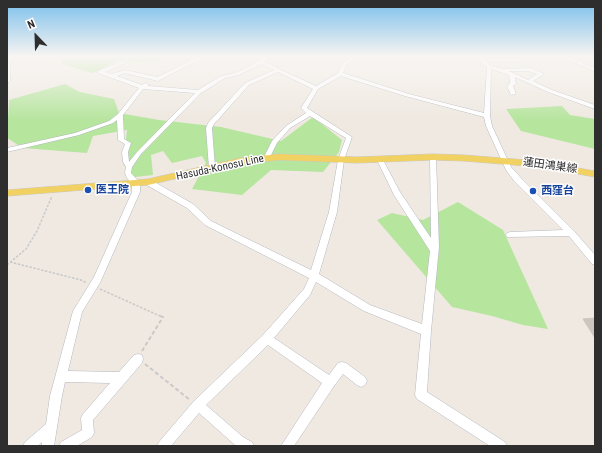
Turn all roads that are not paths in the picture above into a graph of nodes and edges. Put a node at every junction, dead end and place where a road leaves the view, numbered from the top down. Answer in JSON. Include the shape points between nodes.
{"nodes":[{"id":1,"x":118,"y":78,"type":"edge"},
{"id":2,"x":154,"y":78,"type":"edge"},
{"id":3,"x":221,"y":78,"type":"edge"},
{"id":4,"x":260,"y":78,"type":"edge"},
{"id":5,"x":295,"y":78,"type":"edge"},
{"id":6,"x":333,"y":78,"type":"edge"},
{"id":7,"x":353,"y":78,"type":"edge"},
{"id":8,"x":489,"y":78,"type":"edge"},
{"id":9,"x":512,"y":78,"type":"edge"},
{"id":10,"x":519,"y":78,"type":"edge"},
{"id":11,"x":534,"y":78,"type":"edge"},
{"id":12,"x":158,"y":79,"type":"joint"},
{"id":13,"x":528,"y":82,"type":"junction"},
{"id":14,"x":142,"y":87,"type":"junction"},
{"id":15,"x":316,"y":88,"type":"junction"},
{"id":16,"x":199,"y":92,"type":"junction"},
{"id":17,"x":513,"y":94,"type":"dead end"},
{"id":18,"x":595,"y":107,"type":"edge"},
{"id":19,"x":310,"y":113,"type":"junction"},
{"id":20,"x":120,"y":115,"type":"junction"},
{"id":21,"x":487,"y":116,"type":"junction"},
{"id":22,"x":7,"y":150,"type":"edge"},
{"id":23,"x":267,"y":157,"type":"junction"},
{"id":24,"x":433,"y":157,"type":"junction"},
{"id":25,"x":341,"y":160,"type":"junction"},
{"id":26,"x":380,"y":160,"type":"junction"},
{"id":27,"x":504,"y":160,"type":"junction"},
{"id":28,"x":130,"y":167,"type":"junction"},
{"id":29,"x":212,"y":168,"type":"junction"},
{"id":30,"x":595,"y":174,"type":"edge"},
{"id":31,"x":148,"y":182,"type":"junction"},
{"id":32,"x":136,"y":183,"type":"junction"},
{"id":33,"x":7,"y":192,"type":"edge"},
{"id":34,"x":571,"y":233,"type":"junction"},
{"id":35,"x":510,"y":235,"type":"dead end"},
{"id":36,"x":434,"y":250,"type":"junction"},
{"id":37,"x":595,"y":262,"type":"edge"},
{"id":38,"x":314,"y":276,"type":"junction"},
{"id":39,"x":426,"y":331,"type":"junction"},
{"id":40,"x":267,"y":339,"type":"junction"},
{"id":41,"x":138,"y":359,"type":"road end"},
{"id":42,"x":61,"y":376,"type":"junction"},
{"id":43,"x":122,"y":378,"type":"junction"},
{"id":44,"x":361,"y":381,"type":"dead end"},
{"id":45,"x":330,"y":382,"type":"junction"},
{"id":46,"x":198,"y":405,"type":"junction"},
{"id":47,"x":51,"y":427,"type":"junction"},
{"id":48,"x":29,"y":446,"type":"edge"},
{"id":49,"x":48,"y":446,"type":"edge"},
{"id":50,"x":65,"y":446,"type":"edge"},
{"id":51,"x":163,"y":446,"type":"edge"},
{"id":52,"x":248,"y":446,"type":"edge"},
{"id":53,"x":287,"y":446,"type":"edge"},
{"id":54,"x":501,"y":446,"type":"edge"}],
"edges":[{"from":1,"to":14,"type":"street"},
{"from":2,"to":12,"type":"street"},
{"from":3,"to":16,"type":"street"},
{"from":4,"to":29,"type":"street","via":[[247,84],[211,122],[209,128]]},
{"from":5,"to":15,"type":"street"},
{"from":6,"to":15,"type":"street"},
{"from":7,"to":21,"type":"street"},
{"from":8,"to":21,"type":"street"},
{"from":9,"to":17,"type":"street","via":[[513,84],[510,86]]},
{"from":10,"to":13,"type":"street"},
{"from":11,"to":13,"type":"street"},
{"from":12,"to":14,"type":"street"},
{"from":13,"to":18,"type":"street"},
{"from":14,"to":16,"type":"street"},
{"from":14,"to":20,"type":"street"},
{"from":15,"to":19,"type":"street","via":[[304,108]]},
{"from":16,"to":28,"type":"street","via":[[139,153]]},
{"from":19,"to":23,"type":"street","via":[[288,127],[274,142]]},
{"from":19,"to":25,"type":"street","via":[[349,137]]},
{"from":20,"to":22,"type":"street","via":[[111,122],[77,134]]},
{"from":20,"to":28,"type":"street","via":[[121,140],[128,143],[125,152],[126,162]]},
{"from":21,"to":27,"type":"street"},
{"from":23,"to":25,"type":"main road","name":"Hasuda-Konosu Line"},
{"from":23,"to":29,"type":"main road","name":"Hasuda-Konosu Line"},
{"from":24,"to":26,"type":"main road","name":"Hasuda-Konosu Line"},
{"from":24,"to":27,"type":"main road","name":"Hasuda-Konosu Line"},
{"from":24,"to":36,"type":"street"},
{"from":25,"to":26,"type":"main road","name":"Hasuda-Konosu Line"},
{"from":25,"to":38,"type":"street","via":[[333,212]]},
{"from":26,"to":36,"type":"street","via":[[397,193]]},
{"from":27,"to":30,"type":"main road","name":"蓮田鴻巣線"},
{"from":27,"to":34,"type":"street","via":[[518,180]]},
{"from":28,"to":32,"type":"street","via":[[129,176]]},
{"from":29,"to":31,"type":"main road","name":"Hasuda-Konosu Line"},
{"from":31,"to":32,"type":"main road","name":"Hasuda-Konosu Line"},
{"from":31,"to":38,"type":"street","via":[[190,206],[208,223]]},
{"from":32,"to":33,"type":"main road","name":"Hasuda-Konosu Line"},
{"from":32,"to":42,"type":"street","via":[[136,192],[94,286],[78,311]]},
{"from":34,"to":35,"type":"street"},
{"from":34,"to":37,"type":"street"},
{"from":36,"to":39,"type":"street"},
{"from":38,"to":39,"type":"street","via":[[368,308]]},
{"from":38,"to":40,"type":"street","via":[[307,292]]},
{"from":39,"to":54,"type":"street","via":[[421,395]]},
{"from":40,"to":45,"type":"street"},
{"from":40,"to":46,"type":"street"},
{"from":41,"to":43,"type":"street"},
{"from":42,"to":43,"type":"street"},
{"from":42,"to":47,"type":"street"},
{"from":43,"to":50,"type":"street","via":[[87,418],[88,433]]},
{"from":44,"to":45,"type":"street","via":[[342,368]]},
{"from":45,"to":53,"type":"street"},
{"from":46,"to":51,"type":"street"},
{"from":46,"to":52,"type":"street"},
{"from":47,"to":48,"type":"street"},
{"from":47,"to":49,"type":"street"}]}
